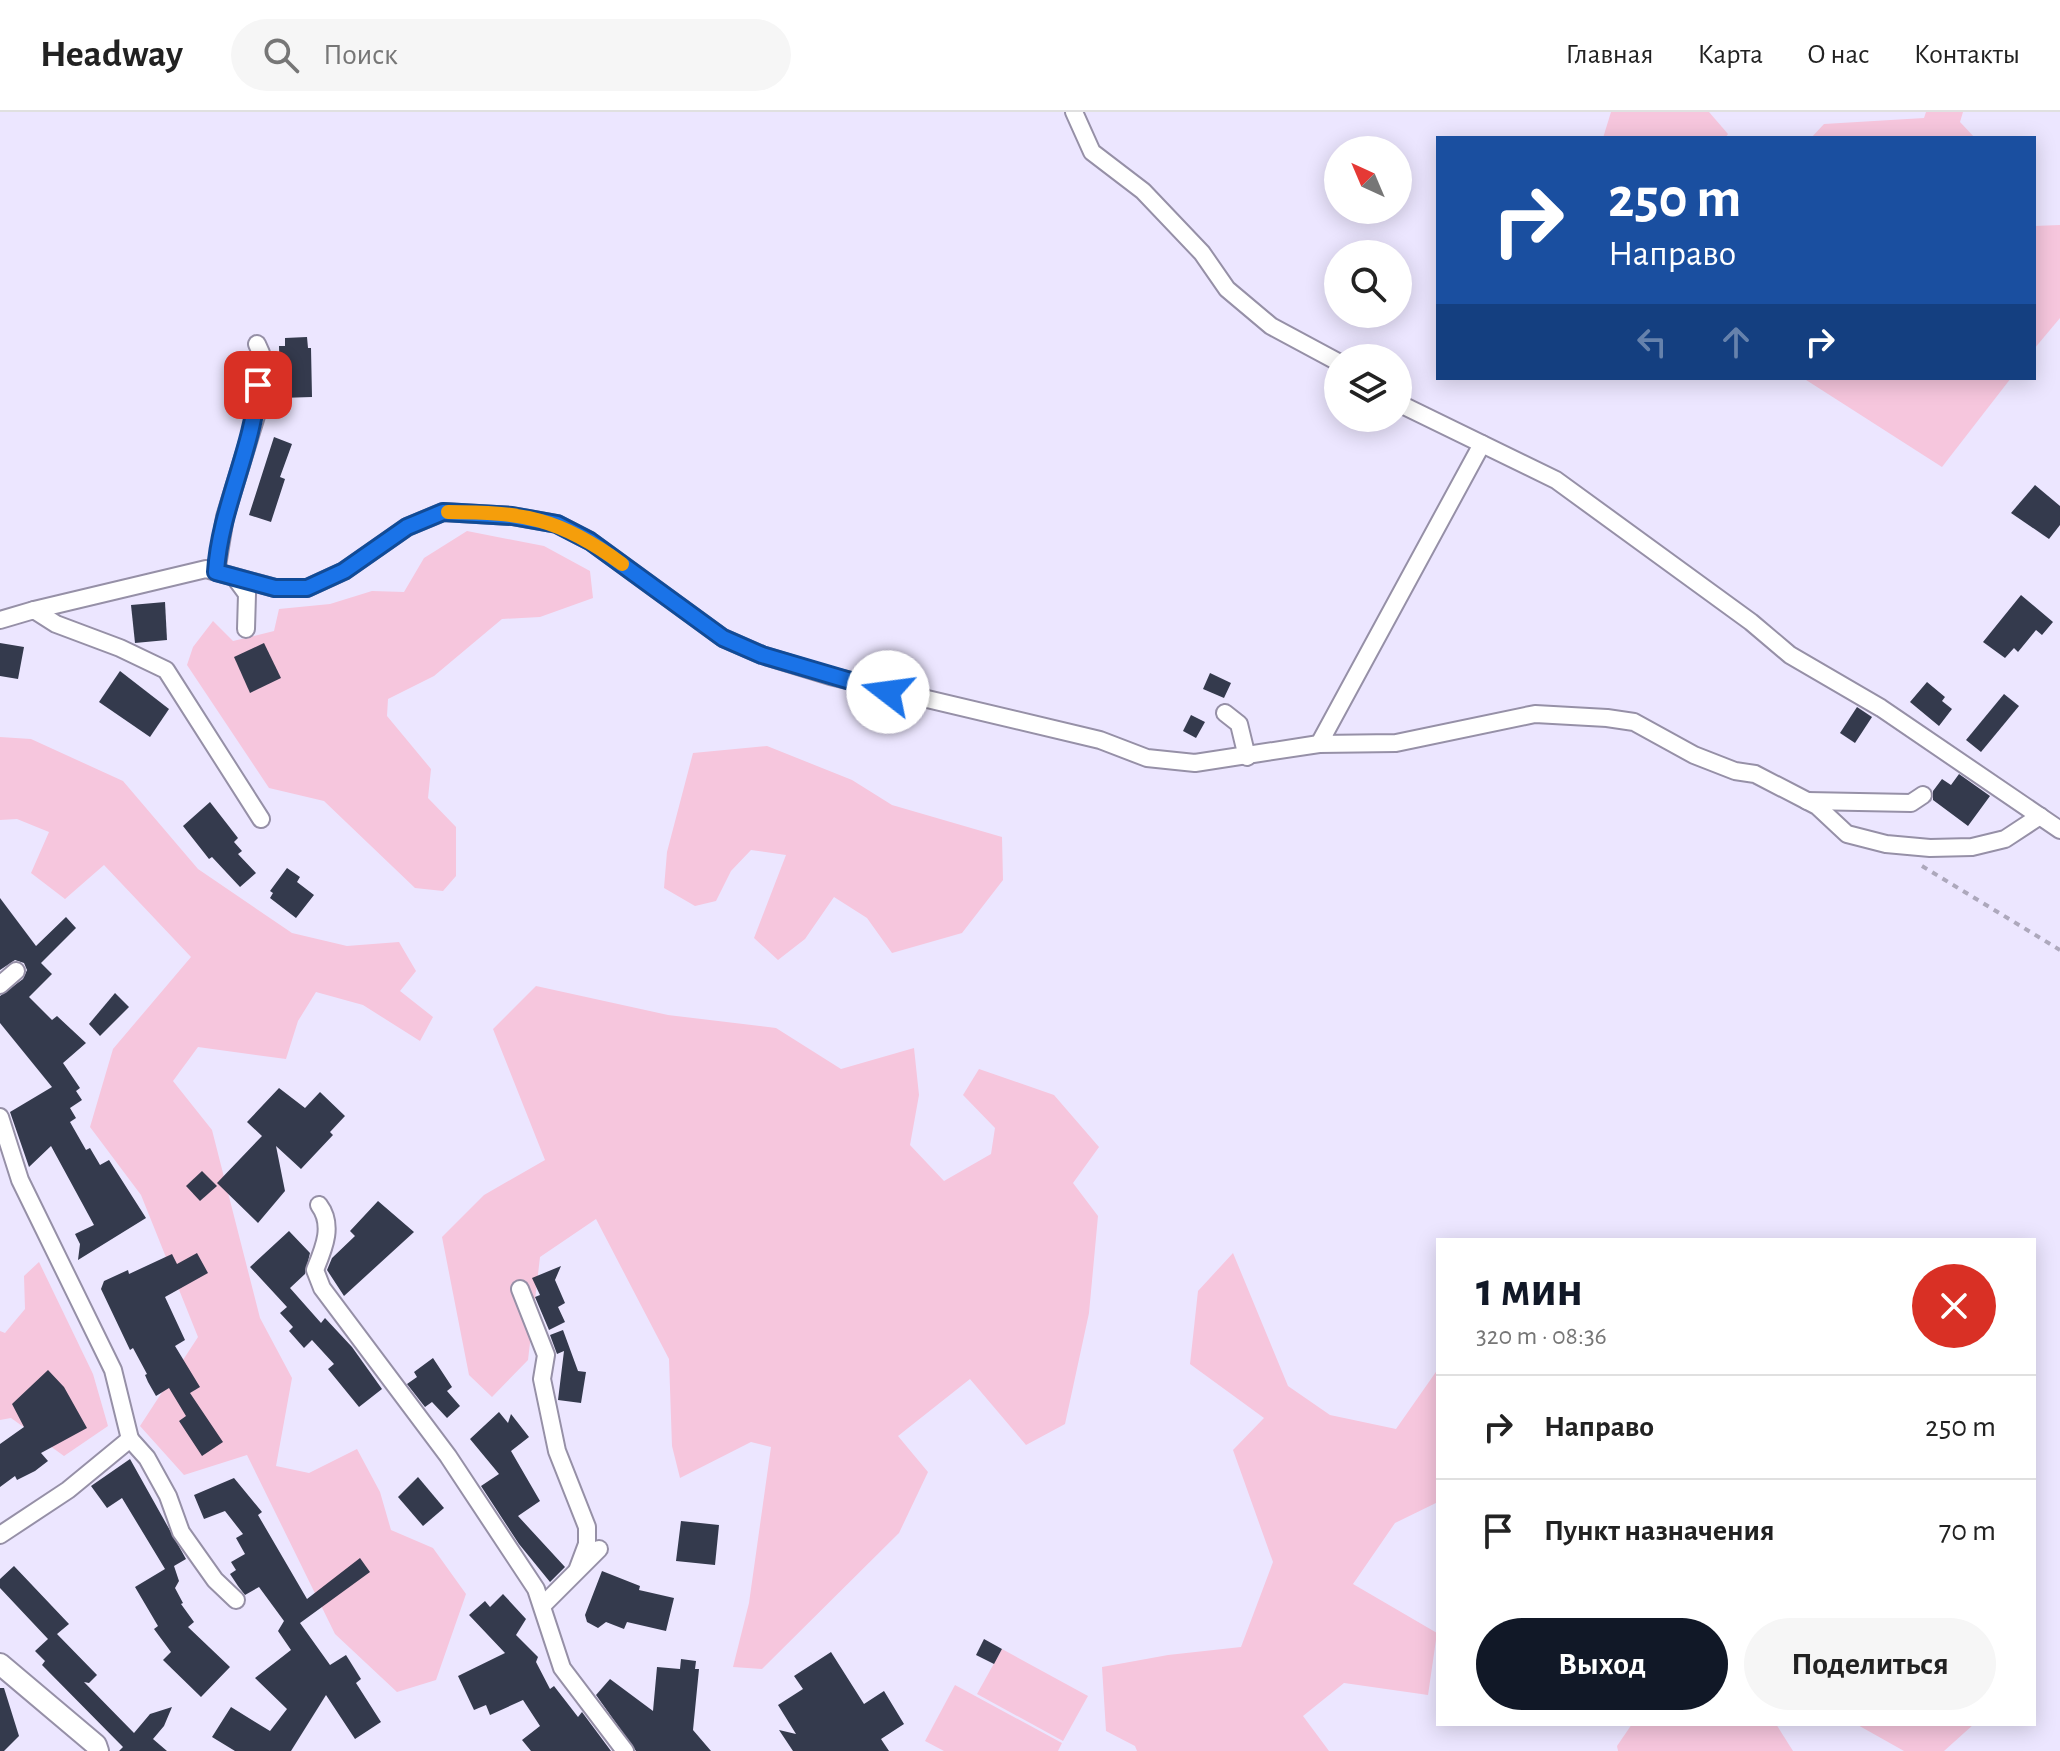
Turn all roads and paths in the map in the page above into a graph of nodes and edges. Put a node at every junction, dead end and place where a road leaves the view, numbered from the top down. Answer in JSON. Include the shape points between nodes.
{"nodes":[{"id":1,"x":1074,"y":112,"type":"edge"},
{"id":2,"x":257,"y":344,"type":"dead end"},
{"id":3,"x":1324,"y":354,"type":"edge"},
{"id":4,"x":1412,"y":410,"type":"edge"},
{"id":5,"x":1482,"y":444,"type":"junction"},
{"id":6,"x":216,"y":572,"type":"junction"},
{"id":7,"x":236,"y":579,"type":"junction"},
{"id":8,"x":34,"y":610,"type":"junction"},
{"id":9,"x":0,"y":620,"type":"edge"},
{"id":10,"x":246,"y":629,"type":"dead end"},
{"id":11,"x":1225,"y":713,"type":"dead end"},
{"id":12,"x":1319,"y":744,"type":"junction"},
{"id":13,"x":1247,"y":757,"type":"junction"},
{"id":14,"x":1923,"y":795,"type":"dead end"},
{"id":15,"x":1806,"y":801,"type":"junction"},
{"id":16,"x":2040,"y":816,"type":"junction"},
{"id":17,"x":261,"y":819,"type":"dead end"},
{"id":18,"x":2060,"y":830,"type":"edge"},
{"id":19,"x":1886,"y":844,"type":"junction"},
{"id":20,"x":2060,"y":950,"type":"edge"},
{"id":21,"x":16,"y":971,"type":"dead end"},
{"id":22,"x":0,"y":985,"type":"edge"},
{"id":23,"x":0,"y":1117,"type":"edge"},
{"id":24,"x":319,"y":1205,"type":"dead end"},
{"id":25,"x":520,"y":1289,"type":"dead end"},
{"id":26,"x":130,"y":1439,"type":"junction"},
{"id":27,"x":0,"y":1535,"type":"edge"},
{"id":28,"x":599,"y":1549,"type":"dead end"},
{"id":29,"x":578,"y":1568,"type":"junction"},
{"id":30,"x":236,"y":1600,"type":"dead end"},
{"id":31,"x":544,"y":1604,"type":"junction"},
{"id":32,"x":0,"y":1664,"type":"edge"},
{"id":33,"x":98,"y":1751,"type":"edge"},
{"id":34,"x":625,"y":1751,"type":"edge"}],
"edges":[{"from":1,"to":3,"type":"street","via":[[1092,152],[1143,191],[1202,253],[1227,289],[1271,326]]},
{"from":2,"to":6,"type":"street","via":[[261,353],[256,416],[225,517]]},
{"from":4,"to":5,"type":"street"},
{"from":5,"to":12,"type":"street"},
{"from":5,"to":16,"type":"street","via":[[1556,480],[1790,655],[1881,708]]},
{"from":6,"to":7,"type":"street"},
{"from":6,"to":8,"type":"street","via":[[206,569]]},
{"from":7,"to":10,"type":"street","via":[[247,594]]},
{"from":7,"to":13,"type":"street","via":[[275,588],[307,588],[344,571],[407,527],[443,512],[512,516],[557,524],[590,541],[723,638],[762,655],[888,692],[1100,740],[1147,758],[1195,763]]},
{"from":8,"to":9,"type":"street"},
{"from":8,"to":17,"type":"street","via":[[166,670]]},
{"from":11,"to":13,"type":"street","via":[[1239,724]]},
{"from":12,"to":13,"type":"street"},
{"from":12,"to":15,"type":"street","via":[[1396,743],[1535,714],[1607,718],[1634,722],[1694,755],[1755,774]]},
{"from":14,"to":15,"type":"street","via":[[1911,803]]},
{"from":15,"to":19,"type":"street","via":[[1847,834]]},
{"from":16,"to":18,"type":"street"},
{"from":16,"to":19,"type":"street","via":[[2005,839],[1972,847]]},
{"from":19,"to":20,"type":"path"},
{"from":21,"to":22,"type":"street"},
{"from":23,"to":26,"type":"street","via":[[20,1180],[113,1370]]},
{"from":24,"to":31,"type":"street","via":[[327,1226],[315,1270],[322,1288],[448,1456]]},
{"from":25,"to":29,"type":"street","via":[[546,1355],[542,1379],[557,1451],[587,1527]]},
{"from":26,"to":27,"type":"street","via":[[68,1490]]},
{"from":26,"to":30,"type":"street","via":[[168,1496],[181,1532]]},
{"from":28,"to":29,"type":"street"},
{"from":29,"to":31,"type":"street"},
{"from":31,"to":34,"type":"street","via":[[562,1668]]},
{"from":32,"to":33,"type":"street"}]}
